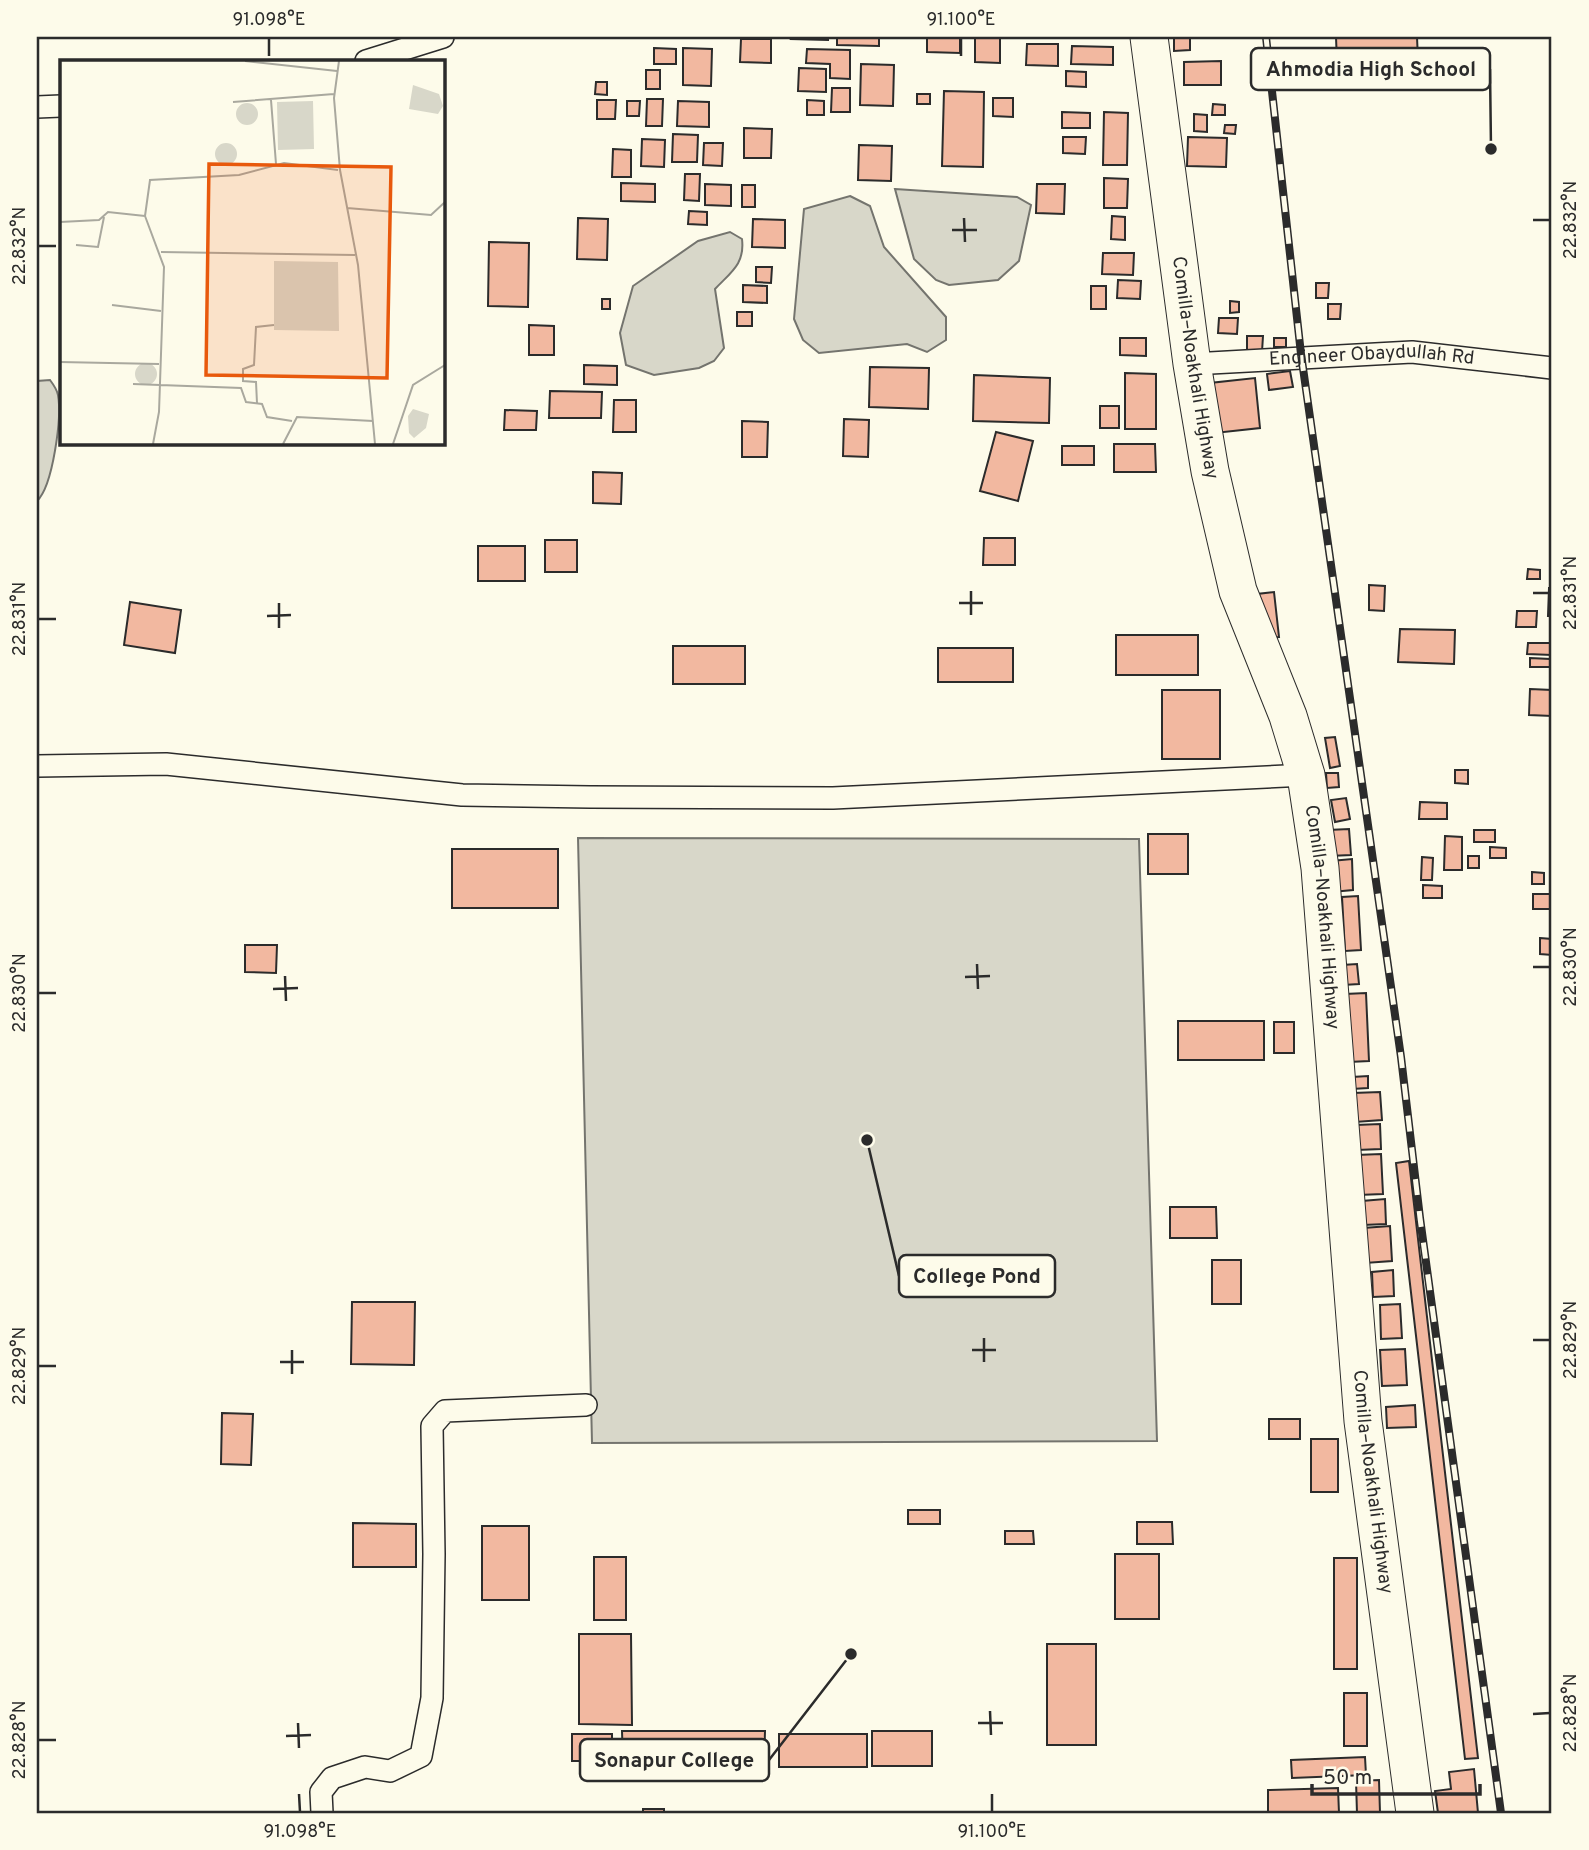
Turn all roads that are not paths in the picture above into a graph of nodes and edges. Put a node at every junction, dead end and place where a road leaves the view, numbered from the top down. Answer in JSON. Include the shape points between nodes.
{"nodes":[{"id":1,"x":443,"y":37,"type":"edge"},
{"id":2,"x":1149,"y":37,"type":"edge"},
{"id":3,"x":369,"y":60,"type":"edge"},
{"id":4,"x":60,"y":106,"type":"edge"},
{"id":5,"x":37,"y":107,"type":"edge"},
{"id":6,"x":1192,"y":365,"type":"junction"},
{"id":7,"x":1552,"y":368,"type":"edge"},
{"id":8,"x":37,"y":766,"type":"edge"},
{"id":9,"x":1306,"y":775,"type":"junction"},
{"id":10,"x":586,"y":1405,"type":"dead end"},
{"id":11,"x":322,"y":1813,"type":"edge"},
{"id":12,"x":1415,"y":1813,"type":"edge"}],
"edges":[{"from":1,"to":3,"type":"street"},
{"from":2,"to":6,"type":"highway","name":"Comilla–Noakhali Highway"},
{"from":4,"to":5,"type":"street"},
{"from":6,"to":7,"type":"street","name":"Engineer Obaydullah Rd","via":[[1412,352]]},
{"from":6,"to":9,"type":"highway","name":"Comilla–Noakhali Highway","via":[[1238,592]]},
{"from":8,"to":9,"type":"street","via":[[166,764],[462,796],[833,798]]},
{"from":9,"to":12,"type":"highway","name":"Comilla–Noakhali Highway","via":[[1320,868],[1363,1421]]},
{"from":10,"to":11,"type":"street","via":[[445,1411],[432,1426],[432,1698],[421,1756],[390,1771],[365,1767],[332,1778],[321,1792]]}]}
